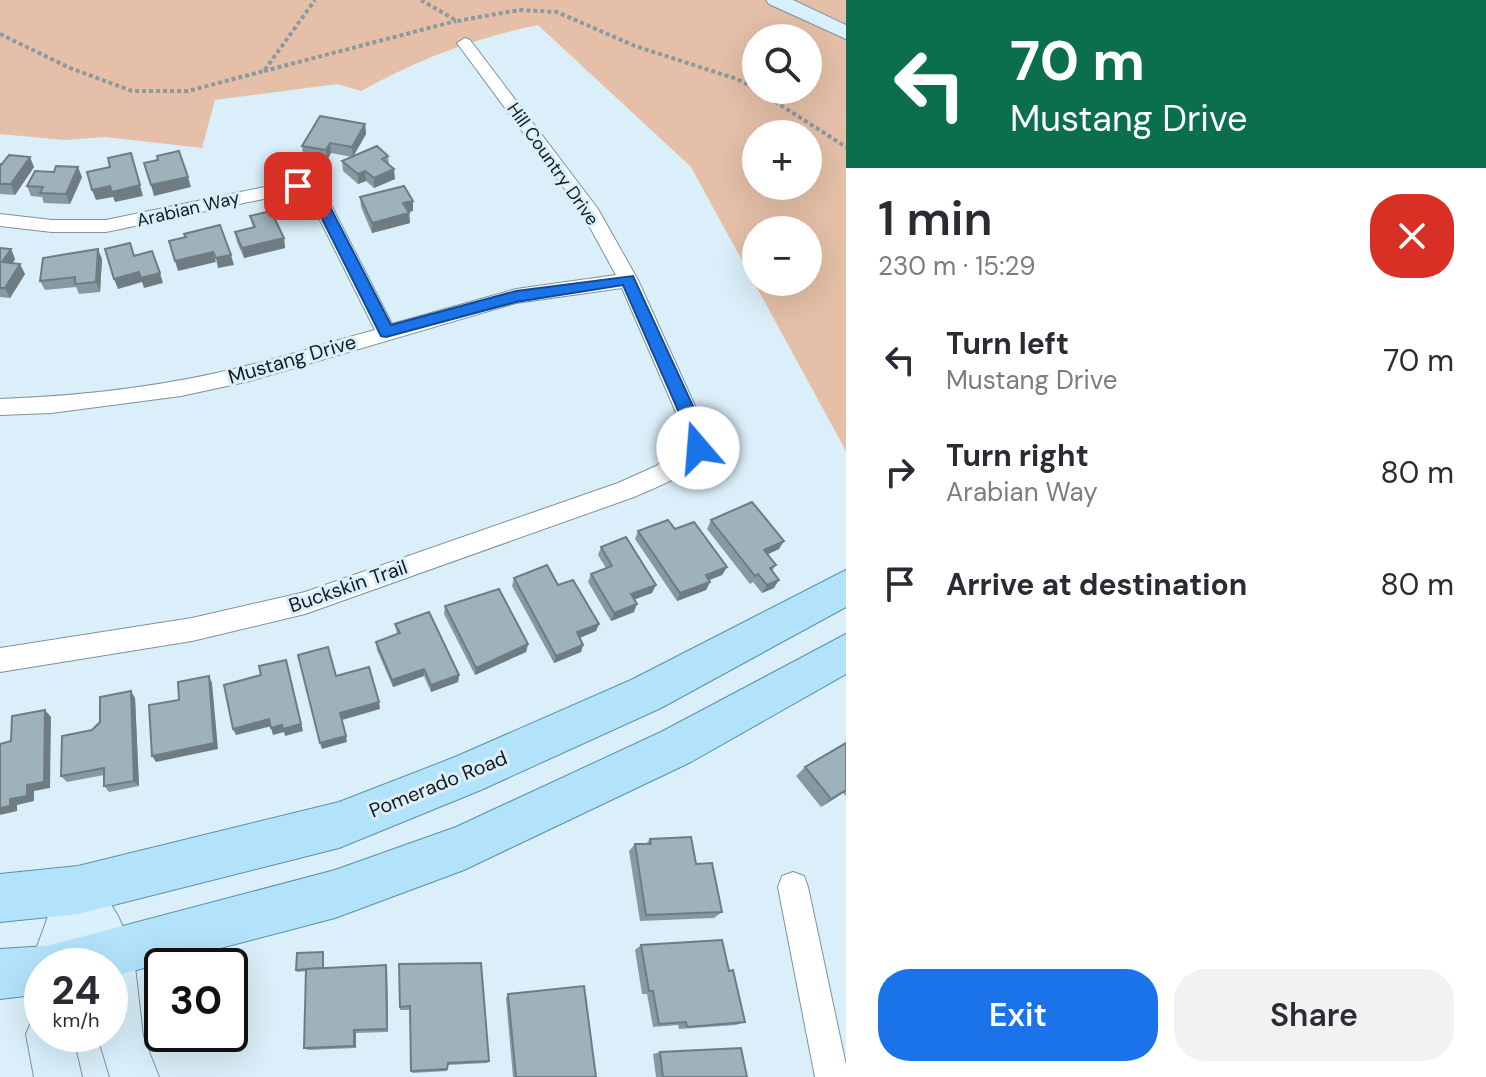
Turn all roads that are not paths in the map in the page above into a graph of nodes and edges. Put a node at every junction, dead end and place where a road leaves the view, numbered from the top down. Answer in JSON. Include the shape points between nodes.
{"nodes":[{"id":1,"x":776,"y":0,"type":"edge"},
{"id":2,"x":846,"y":33,"type":"edge"},
{"id":3,"x":465,"y":43,"type":"dead end"},
{"id":4,"x":0,"y":220,"type":"edge"},
{"id":5,"x":628,"y":280,"type":"junction"},
{"id":6,"x":386,"y":332,"type":"junction"},
{"id":7,"x":0,"y":407,"type":"edge"},
{"id":8,"x":682,"y":463,"type":"joint"},
{"id":9,"x":846,"y":587,"type":"edge"},
{"id":10,"x":846,"y":653,"type":"edge"},
{"id":11,"x":0,"y":660,"type":"edge"},
{"id":12,"x":793,"y":887,"type":"dead end"},
{"id":13,"x":78,"y":890,"type":"junction"},
{"id":14,"x":0,"y":898,"type":"edge"},
{"id":15,"x":58,"y":948,"type":"edge"},
{"id":16,"x":110,"y":948,"type":"edge"},
{"id":17,"x":128,"y":949,"type":"edge"},
{"id":18,"x":24,"y":971,"type":"edge"},
{"id":19,"x":0,"y":974,"type":"edge"},
{"id":20,"x":53,"y":1052,"type":"edge"},
{"id":21,"x":124,"y":1052,"type":"edge"},
{"id":22,"x":58,"y":1077,"type":"edge"},
{"id":23,"x":135,"y":1077,"type":"edge"},
{"id":24,"x":832,"y":1077,"type":"edge"}],
"edges":[{"from":1,"to":2,"type":"street"},
{"from":3,"to":5,"type":"street","name":"Hill Country Drive","via":[[589,209]]},
{"from":4,"to":6,"type":"street","name":"Arabian Way","via":[[106,226],[298,186],[319,199]]},
{"from":5,"to":6,"type":"street","name":"Mustang Drive","via":[[516,296]]},
{"from":5,"to":8,"type":"street","name":"Hill Country Drive","via":[[689,417],[698,448]]},
{"from":6,"to":7,"type":"street","name":"Mustang Drive","via":[[181,388]]},
{"from":8,"to":11,"type":"street","name":"Buckskin Trail","via":[[652,481],[306,603],[215,625]]},
{"from":9,"to":13,"type":"main road","name":"Pomerado Road","via":[[646,694],[339,825]]},
{"from":10,"to":17,"type":"main road","via":[[676,747],[464,847],[335,894]]},
{"from":12,"to":24,"type":"street"},
{"from":13,"to":14,"type":"main road","name":"Pomerado Road"},
{"from":13,"to":15,"type":"street"},
{"from":13,"to":16,"type":"street"},
{"from":18,"to":19,"type":"main road"},
{"from":20,"to":22,"type":"street"},
{"from":21,"to":23,"type":"street"}]}
